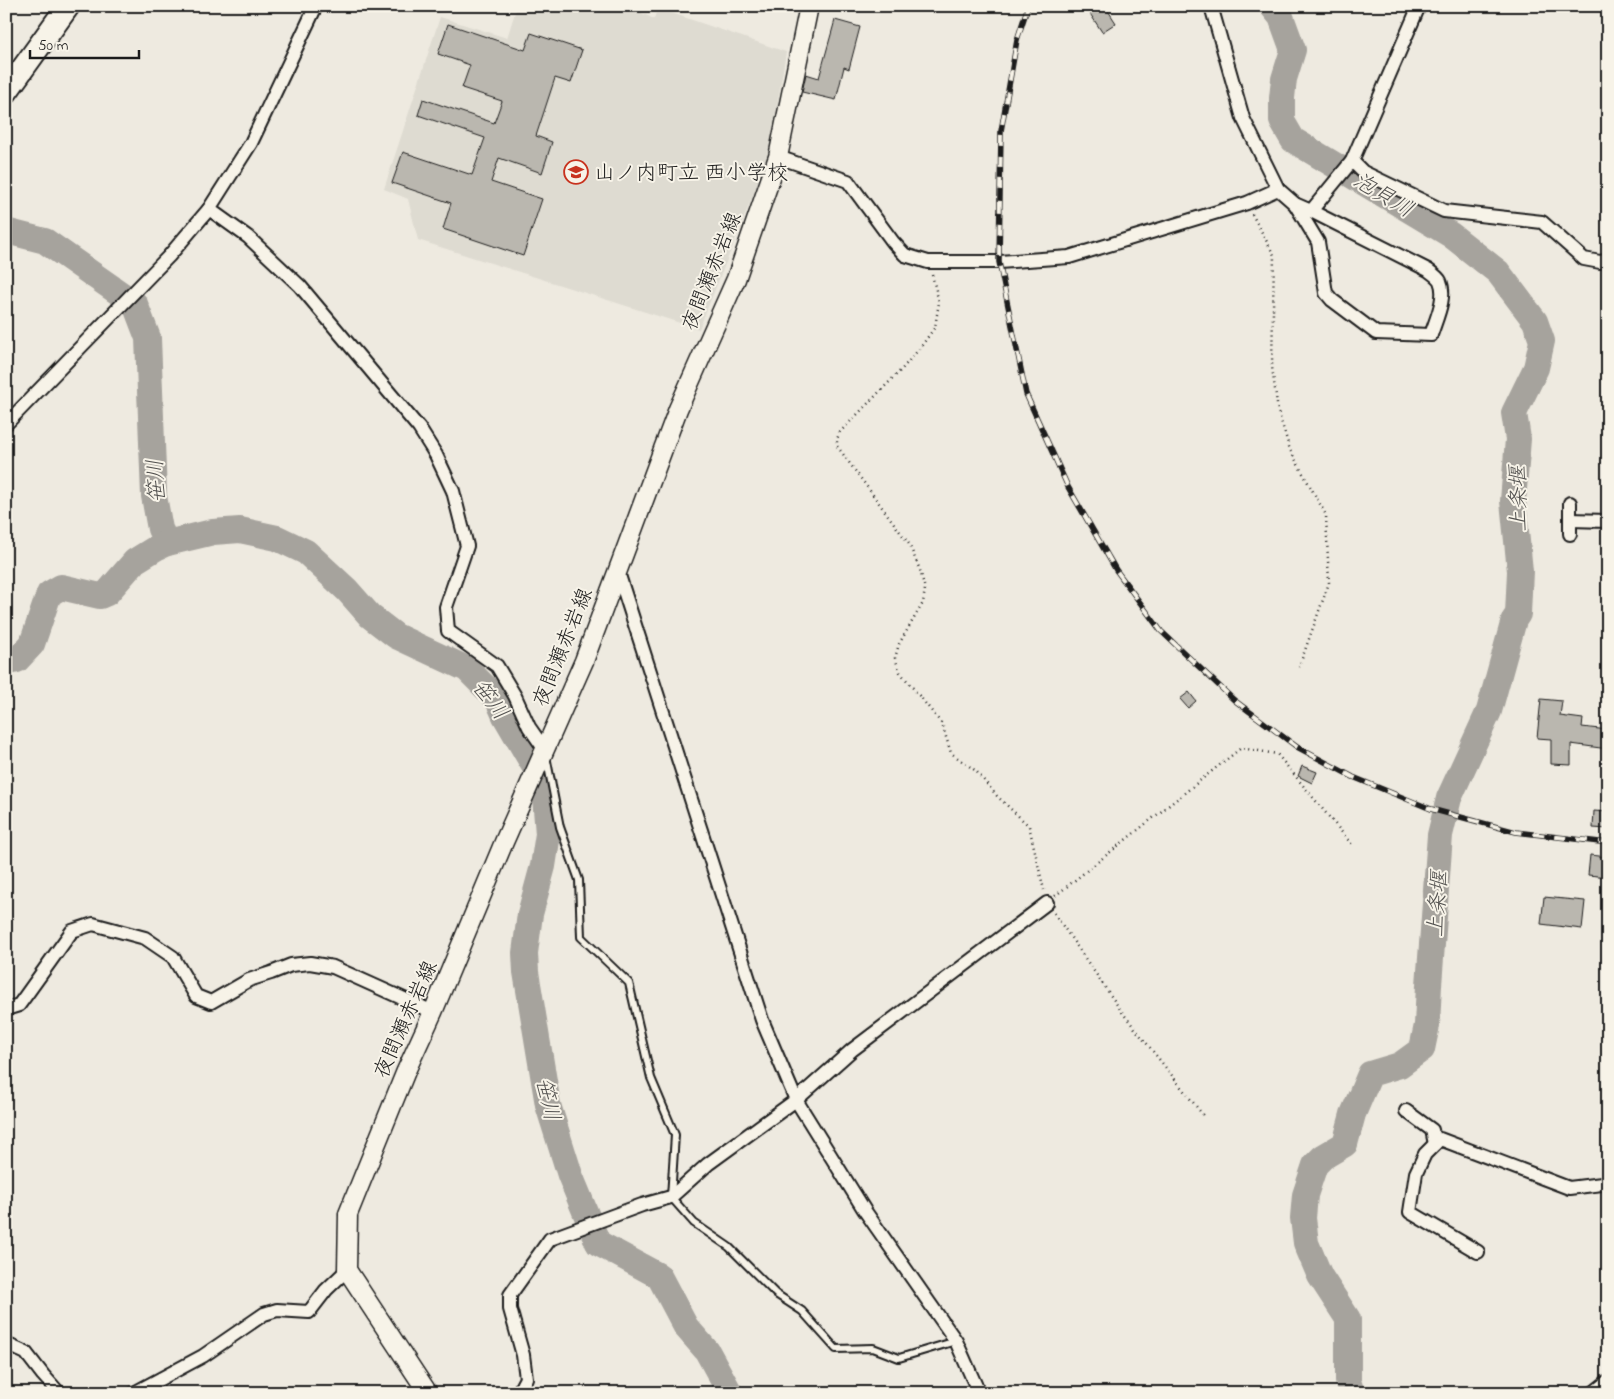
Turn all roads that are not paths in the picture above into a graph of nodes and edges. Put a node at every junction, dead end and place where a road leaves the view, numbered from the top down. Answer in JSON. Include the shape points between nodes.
{"nodes":[{"id":1,"x":68,"y":6,"type":"edge"},
{"id":2,"x":316,"y":6,"type":"edge"},
{"id":3,"x":809,"y":6,"type":"edge"},
{"id":4,"x":1211,"y":6,"type":"edge"},
{"id":5,"x":1419,"y":6,"type":"edge"},
{"id":6,"x":6,"y":92,"type":"edge"},
{"id":7,"x":778,"y":157,"type":"junction"},
{"id":8,"x":1350,"y":163,"type":"junction"},
{"id":9,"x":1278,"y":189,"type":"junction"},
{"id":10,"x":1295,"y":204,"type":"junction"},
{"id":11,"x":209,"y":209,"type":"junction"},
{"id":12,"x":1312,"y":211,"type":"junction"},
{"id":13,"x":1608,"y":260,"type":"edge"},
{"id":14,"x":6,"y":424,"type":"edge"},
{"id":15,"x":1570,"y":503,"type":"dead end"},
{"id":16,"x":1570,"y":520,"type":"junction"},
{"id":17,"x":1608,"y":521,"type":"edge"},
{"id":18,"x":1570,"y":534,"type":"dead end"},
{"id":19,"x":617,"y":569,"type":"junction"},
{"id":20,"x":543,"y":755,"type":"junction"},
{"id":21,"x":1047,"y":903,"type":"road end"},
{"id":22,"x":6,"y":1009,"type":"edge"},
{"id":23,"x":433,"y":1012,"type":"junction"},
{"id":24,"x":796,"y":1100,"type":"junction"},
{"id":25,"x":1406,"y":1111,"type":"dead end"},
{"id":26,"x":1435,"y":1144,"type":"junction"},
{"id":27,"x":1608,"y":1185,"type":"edge"},
{"id":28,"x":671,"y":1197,"type":"junction"},
{"id":29,"x":1478,"y":1252,"type":"dead end"},
{"id":30,"x":347,"y":1270,"type":"junction"},
{"id":31,"x":956,"y":1341,"type":"junction"},
{"id":32,"x":6,"y":1344,"type":"edge"},
{"id":33,"x":1608,"y":1381,"type":"edge"},
{"id":34,"x":59,"y":1393,"type":"edge"},
{"id":35,"x":134,"y":1393,"type":"edge"},
{"id":36,"x":428,"y":1393,"type":"edge"},
{"id":37,"x":518,"y":1393,"type":"edge"},
{"id":38,"x":979,"y":1393,"type":"edge"},
{"id":39,"x":1594,"y":1393,"type":"edge"}],
"edges":[{"from":1,"to":6,"type":"highway"},
{"from":2,"to":11,"type":"street","via":[[251,143]]},
{"from":3,"to":7,"type":"main road","name":"夜間瀬赤岩線"},
{"from":4,"to":9,"type":"street","via":[[1243,118]]},
{"from":5,"to":8,"type":"street"},
{"from":7,"to":9,"type":"street","via":[[848,181],[905,255],[928,262],[999,262],[1069,257],[1247,203]]},
{"from":7,"to":19,"type":"main road","name":"夜間瀬赤岩線","via":[[736,279],[678,409]]},
{"from":8,"to":12,"type":"street"},
{"from":8,"to":13,"type":"street","via":[[1444,211],[1542,222],[1584,259]]},
{"from":9,"to":10,"type":"street"},
{"from":10,"to":12,"type":"street"},
{"from":10,"to":12,"type":"street","via":[[1318,242],[1326,293],[1332,300],[1376,333],[1431,335],[1443,293],[1439,280],[1428,270]]},
{"from":11,"to":14,"type":"street","via":[[122,305]]},
{"from":11,"to":20,"type":"street","via":[[248,237],[300,286],[419,428],[436,455],[453,491],[467,546],[446,607],[448,631],[497,666]]},
{"from":15,"to":16,"type":"street"},
{"from":16,"to":17,"type":"street"},
{"from":16,"to":18,"type":"street"},
{"from":19,"to":20,"type":"main road","name":"夜間瀬赤岩線","via":[[584,661]]},
{"from":19,"to":24,"type":"street","via":[[762,1020]]},
{"from":20,"to":23,"type":"main road","name":"夜間瀬赤岩線"},
{"from":20,"to":28,"type":"lane","via":[[560,827],[579,880],[581,937],[629,983],[651,1078],[675,1135]]},
{"from":21,"to":24,"type":"street","via":[[852,1050]]},
{"from":22,"to":23,"type":"street","via":[[18,1005],[72,931],[93,924],[145,938],[173,957],[196,996],[211,1002],[249,980],[291,964],[310,962],[333,967]]},
{"from":23,"to":30,"type":"main road","name":"夜間瀬赤岩線","via":[[348,1214]]},
{"from":24,"to":28,"type":"street","via":[[708,1164]]},
{"from":24,"to":31,"type":"street","via":[[865,1211]]},
{"from":25,"to":26,"type":"street","via":[[1432,1130]]},
{"from":26,"to":27,"type":"street","via":[[1440,1139],[1569,1188]]},
{"from":26,"to":29,"type":"street","via":[[1425,1154],[1416,1173],[1410,1212]]},
{"from":28,"to":31,"type":"lane","via":[[694,1223],[729,1247],[776,1294],[802,1310],[836,1348],[873,1348],[899,1358]]},
{"from":28,"to":37,"type":"street","via":[[550,1239],[510,1295],[510,1309],[526,1378]]},
{"from":30,"to":35,"type":"street","via":[[309,1312],[277,1310],[264,1314],[203,1356]]},
{"from":30,"to":36,"type":"main road"},
{"from":31,"to":38,"type":"street"},
{"from":32,"to":34,"type":"street","via":[[26,1353]]},
{"from":33,"to":39,"type":"street"}]}
